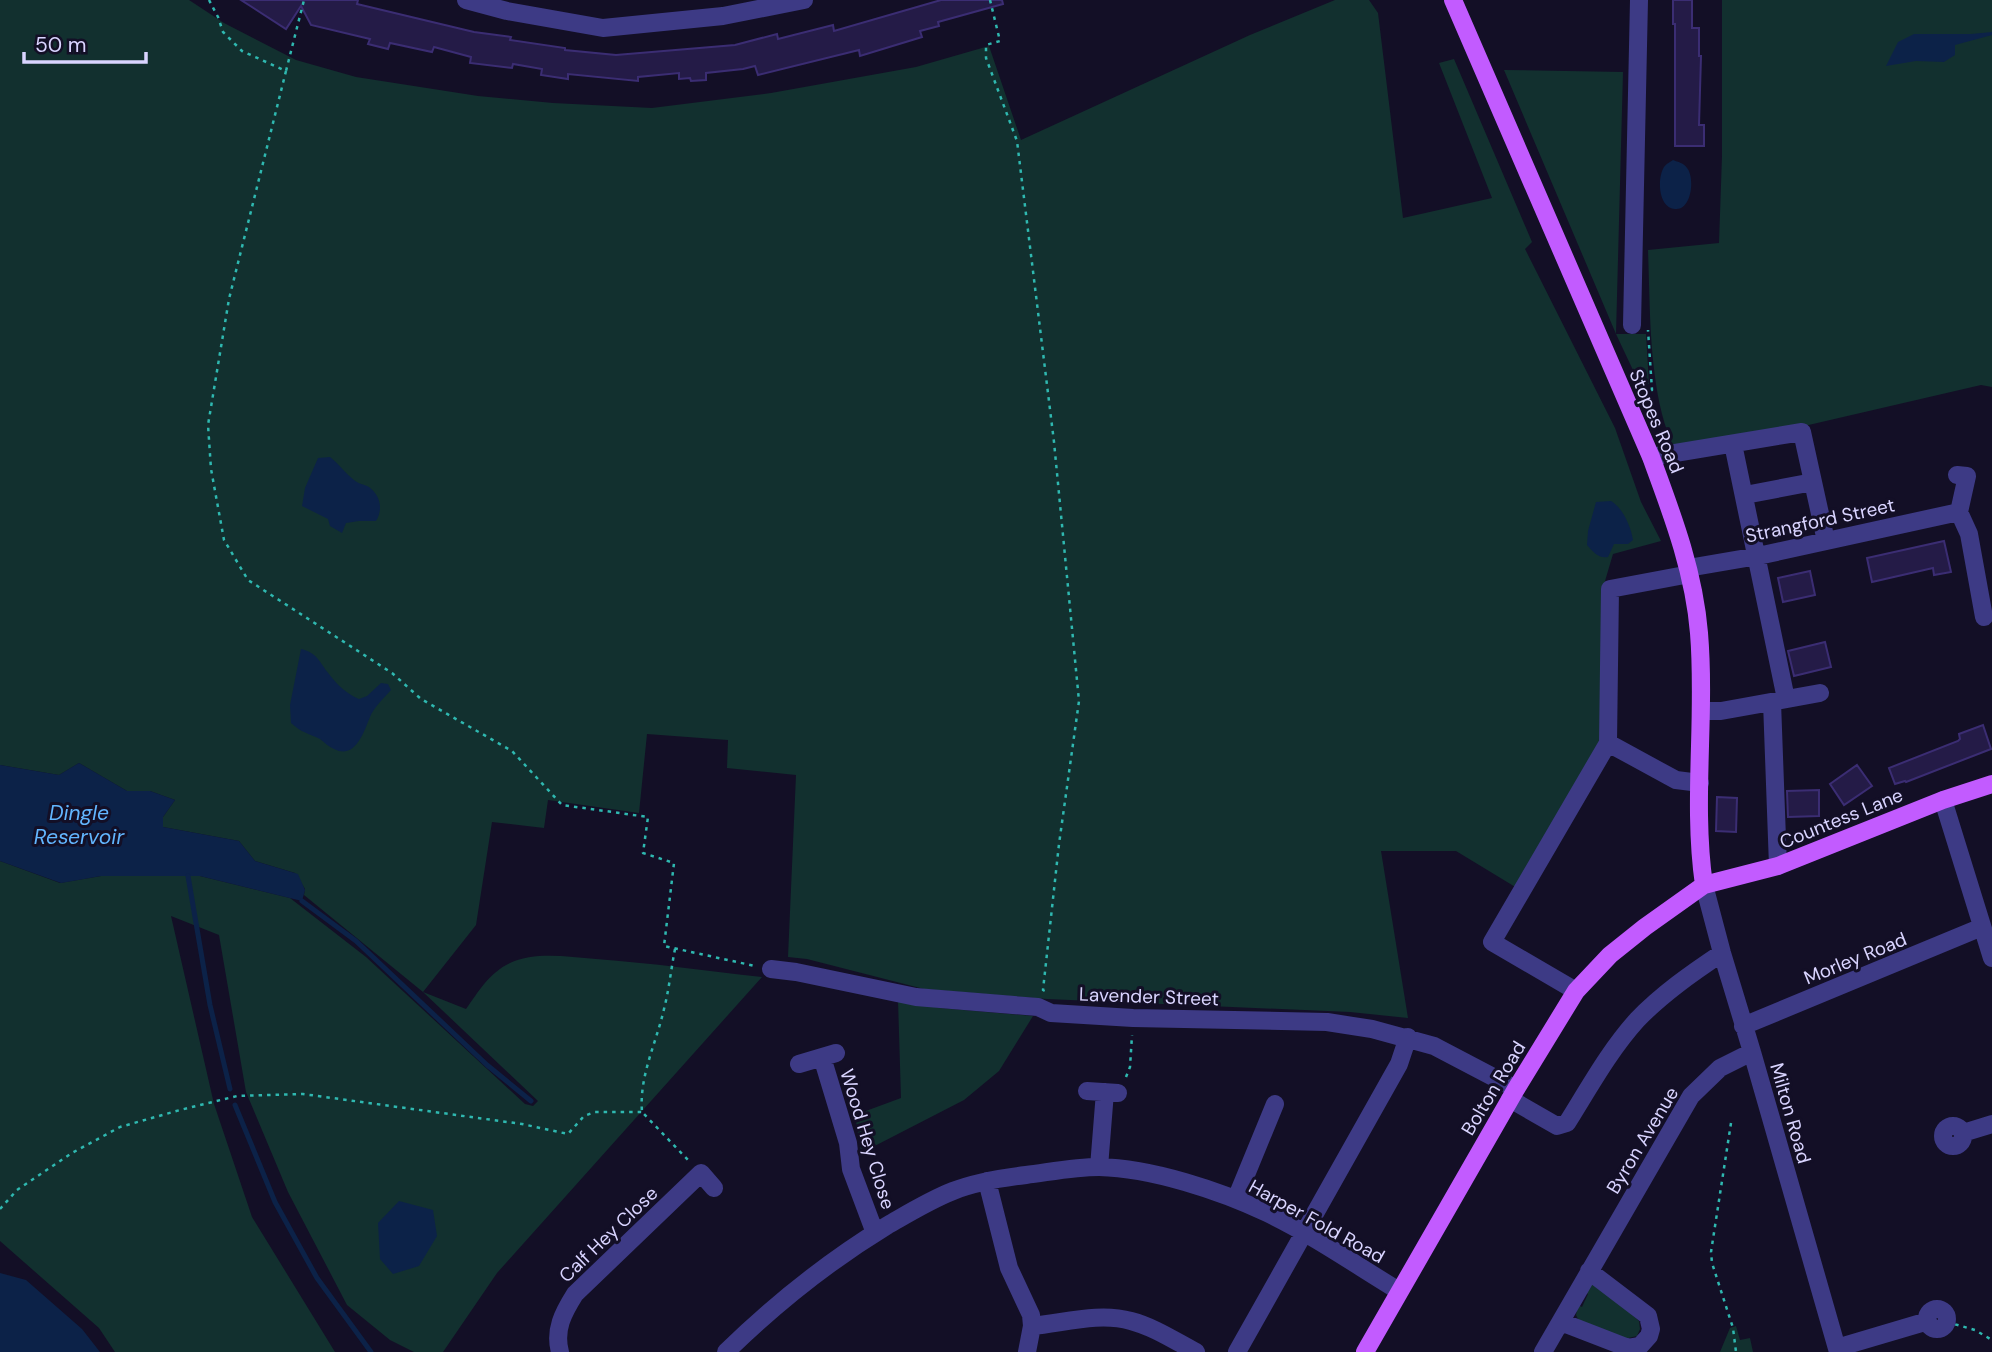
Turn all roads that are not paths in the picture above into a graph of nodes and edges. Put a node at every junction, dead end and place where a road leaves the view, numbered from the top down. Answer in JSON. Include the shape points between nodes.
{"nodes":[{"id":1,"x":466,"y":0,"type":"edge"},
{"id":2,"x":804,"y":0,"type":"edge"},
{"id":3,"x":1453,"y":0,"type":"edge"},
{"id":4,"x":1639,"y":0,"type":"edge"},
{"id":5,"x":508,"y":5,"type":"edge"},
{"id":6,"x":722,"y":8,"type":"edge"},
{"id":7,"x":1632,"y":325,"type":"road end"},
{"id":8,"x":1733,"y":444,"type":"junction"},
{"id":9,"x":1651,"y":457,"type":"junction"},
{"id":10,"x":1957,"y":475,"type":"dead end"},
{"id":11,"x":1813,"y":482,"type":"junction"},
{"id":12,"x":1745,"y":495,"type":"junction"},
{"id":13,"x":1959,"y":512,"type":"junction"},
{"id":14,"x":1826,"y":541,"type":"junction"},
{"id":15,"x":1758,"y":556,"type":"junction"},
{"id":16,"x":1689,"y":571,"type":"junction"},
{"id":17,"x":1983,"y":617,"type":"edge"},
{"id":18,"x":1820,"y":693,"type":"dead end"},
{"id":19,"x":1779,"y":700,"type":"junction"},
{"id":20,"x":1702,"y":711,"type":"junction"},
{"id":21,"x":1608,"y":743,"type":"junction"},
{"id":22,"x":1700,"y":783,"type":"junction"},
{"id":23,"x":1992,"y":784,"type":"edge"},
{"id":24,"x":1943,"y":800,"type":"junction"},
{"id":25,"x":1778,"y":866,"type":"junction"},
{"id":26,"x":1704,"y":885,"type":"junction"},
{"id":27,"x":1982,"y":928,"type":"junction"},
{"id":28,"x":1722,"y":953,"type":"junction"},
{"id":29,"x":1992,"y":958,"type":"edge"},
{"id":30,"x":771,"y":969,"type":"road end"},
{"id":31,"x":1576,"y":991,"type":"junction"},
{"id":32,"x":1743,"y":1026,"type":"junction"},
{"id":33,"x":1408,"y":1038,"type":"junction"},
{"id":34,"x":1752,"y":1052,"type":"junction"},
{"id":35,"x":799,"y":1064,"type":"dead end"},
{"id":36,"x":1104,"y":1092,"type":"road end"},
{"id":37,"x":1513,"y":1094,"type":"junction"},
{"id":38,"x":1266,"y":1111,"type":"dead end"},
{"id":39,"x":1992,"y":1124,"type":"edge"},
{"id":40,"x":1963,"y":1133,"type":"dead end"},
{"id":41,"x":1099,"y":1167,"type":"junction"},
{"id":42,"x":987,"y":1181,"type":"junction"},
{"id":43,"x":714,"y":1188,"type":"dead end"},
{"id":44,"x":1236,"y":1199,"type":"junction"},
{"id":45,"x":875,"y":1233,"type":"junction"},
{"id":46,"x":1304,"y":1233,"type":"junction"},
{"id":47,"x":1589,"y":1271,"type":"junction"},
{"id":48,"x":1399,"y":1291,"type":"junction"},
{"id":49,"x":1561,"y":1322,"type":"junction"},
{"id":50,"x":1947,"y":1322,"type":"road end"},
{"id":51,"x":1032,"y":1326,"type":"junction"},
{"id":52,"x":1200,"y":1349,"type":"edge"},
{"id":53,"x":1837,"y":1350,"type":"edge"},
{"id":54,"x":561,"y":1352,"type":"edge"},
{"id":55,"x":726,"y":1352,"type":"edge"},
{"id":56,"x":1027,"y":1352,"type":"edge"},
{"id":57,"x":1237,"y":1352,"type":"edge"},
{"id":58,"x":1365,"y":1352,"type":"edge"},
{"id":59,"x":1543,"y":1352,"type":"edge"}],
"edges":[{"from":1,"to":5,"type":"street"},
{"from":2,"to":6,"type":"street"},
{"from":3,"to":9,"type":"main road","name":"Stopes Road"},
{"from":4,"to":7,"type":"street"},
{"from":5,"to":6,"type":"street","via":[[603,28]]},
{"from":8,"to":9,"type":"street"},
{"from":8,"to":11,"type":"street","via":[[1802,432]]},
{"from":8,"to":12,"type":"street"},
{"from":9,"to":16,"type":"main road","name":"Stopes Road"},
{"from":10,"to":13,"type":"street","via":[[1966,476]]},
{"from":11,"to":12,"type":"street"},
{"from":11,"to":14,"type":"street"},
{"from":12,"to":15,"type":"street"},
{"from":13,"to":14,"type":"street","name":"Strangford Street"},
{"from":13,"to":17,"type":"street","via":[[1969,534]]},
{"from":14,"to":15,"type":"street","name":"Strangford Street"},
{"from":15,"to":16,"type":"street","name":"Strangford Street"},
{"from":15,"to":19,"type":"street"},
{"from":16,"to":20,"type":"main road","name":"Stopes Road","via":[[1699,631]]},
{"from":16,"to":21,"type":"street","name":"Strangford Street","via":[[1610,589]]},
{"from":18,"to":19,"type":"street"},
{"from":19,"to":20,"type":"street"},
{"from":19,"to":25,"type":"street"},
{"from":20,"to":22,"type":"main road","name":"Stopes Road"},
{"from":21,"to":22,"type":"street","via":[[1675,780]]},
{"from":21,"to":31,"type":"street","via":[[1492,942]]},
{"from":22,"to":26,"type":"main road","name":"Stopes Road","via":[[1698,839]]},
{"from":23,"to":24,"type":"main road","name":"Countess Lane"},
{"from":24,"to":25,"type":"main road","name":"Countess Lane"},
{"from":24,"to":27,"type":"street"},
{"from":25,"to":26,"type":"main road","name":"Countess Lane"},
{"from":26,"to":28,"type":"street","name":"Milton Road"},
{"from":26,"to":31,"type":"main road","name":"Bolton Road","via":[[1610,955]]},
{"from":27,"to":29,"type":"street"},
{"from":27,"to":32,"type":"street","name":"Morley Road"},
{"from":28,"to":32,"type":"street","name":"Milton Road"},
{"from":28,"to":37,"type":"street","name":"Lavender Street","via":[[1638,1020],[1604,1062],[1567,1123],[1557,1126]]},
{"from":30,"to":33,"type":"street","name":"Lavender Street","via":[[916,998],[1038,1007],[1051,1013],[1327,1022]]},
{"from":31,"to":37,"type":"main road","name":"Bolton Road"},
{"from":32,"to":34,"type":"street","name":"Milton Road"},
{"from":33,"to":37,"type":"street","name":"Lavender Street","via":[[1434,1046]]},
{"from":33,"to":46,"type":"street","via":[[1399,1064]]},
{"from":34,"to":47,"type":"street","name":"Byron Avenue","via":[[1720,1068],[1691,1096]]},
{"from":34,"to":53,"type":"street","name":"Milton Road"},
{"from":35,"to":45,"type":"street","name":"Wood Hey Close","via":[[829,1055],[851,1169]]},
{"from":36,"to":41,"type":"street"},
{"from":37,"to":48,"type":"main road","name":"Bolton Road"},
{"from":38,"to":44,"type":"street"},
{"from":39,"to":40,"type":"street"},
{"from":41,"to":42,"type":"street","name":"Harper Fold Road"},
{"from":41,"to":44,"type":"street","name":"Harper Fold Road","via":[[1133,1170]]},
{"from":42,"to":45,"type":"street","name":"Harper Fold Road","via":[[932,1200]]},
{"from":42,"to":51,"type":"street","via":[[1009,1268]]},
{"from":43,"to":54,"type":"street","name":"Calf Hey Close","via":[[701,1173],[575,1294],[559,1323]]},
{"from":44,"to":46,"type":"street","name":"Harper Fold Road"},
{"from":45,"to":55,"type":"street","name":"Harper Fold Road","via":[[757,1321]]},
{"from":46,"to":48,"type":"street","name":"Harper Fold Road"},
{"from":46,"to":57,"type":"street"},
{"from":47,"to":49,"type":"street","name":"Byron Avenue"},
{"from":47,"to":49,"type":"street","via":[[1648,1316],[1649,1336],[1640,1346],[1628,1348]]},
{"from":48,"to":58,"type":"main road","name":"Bolton Road"},
{"from":49,"to":59,"type":"street","name":"Byron Avenue"},
{"from":50,"to":53,"type":"street","via":[[1937,1329],[1928,1321]]},
{"from":51,"to":52,"type":"street","via":[[1113,1318]]},
{"from":51,"to":56,"type":"street"}]}
